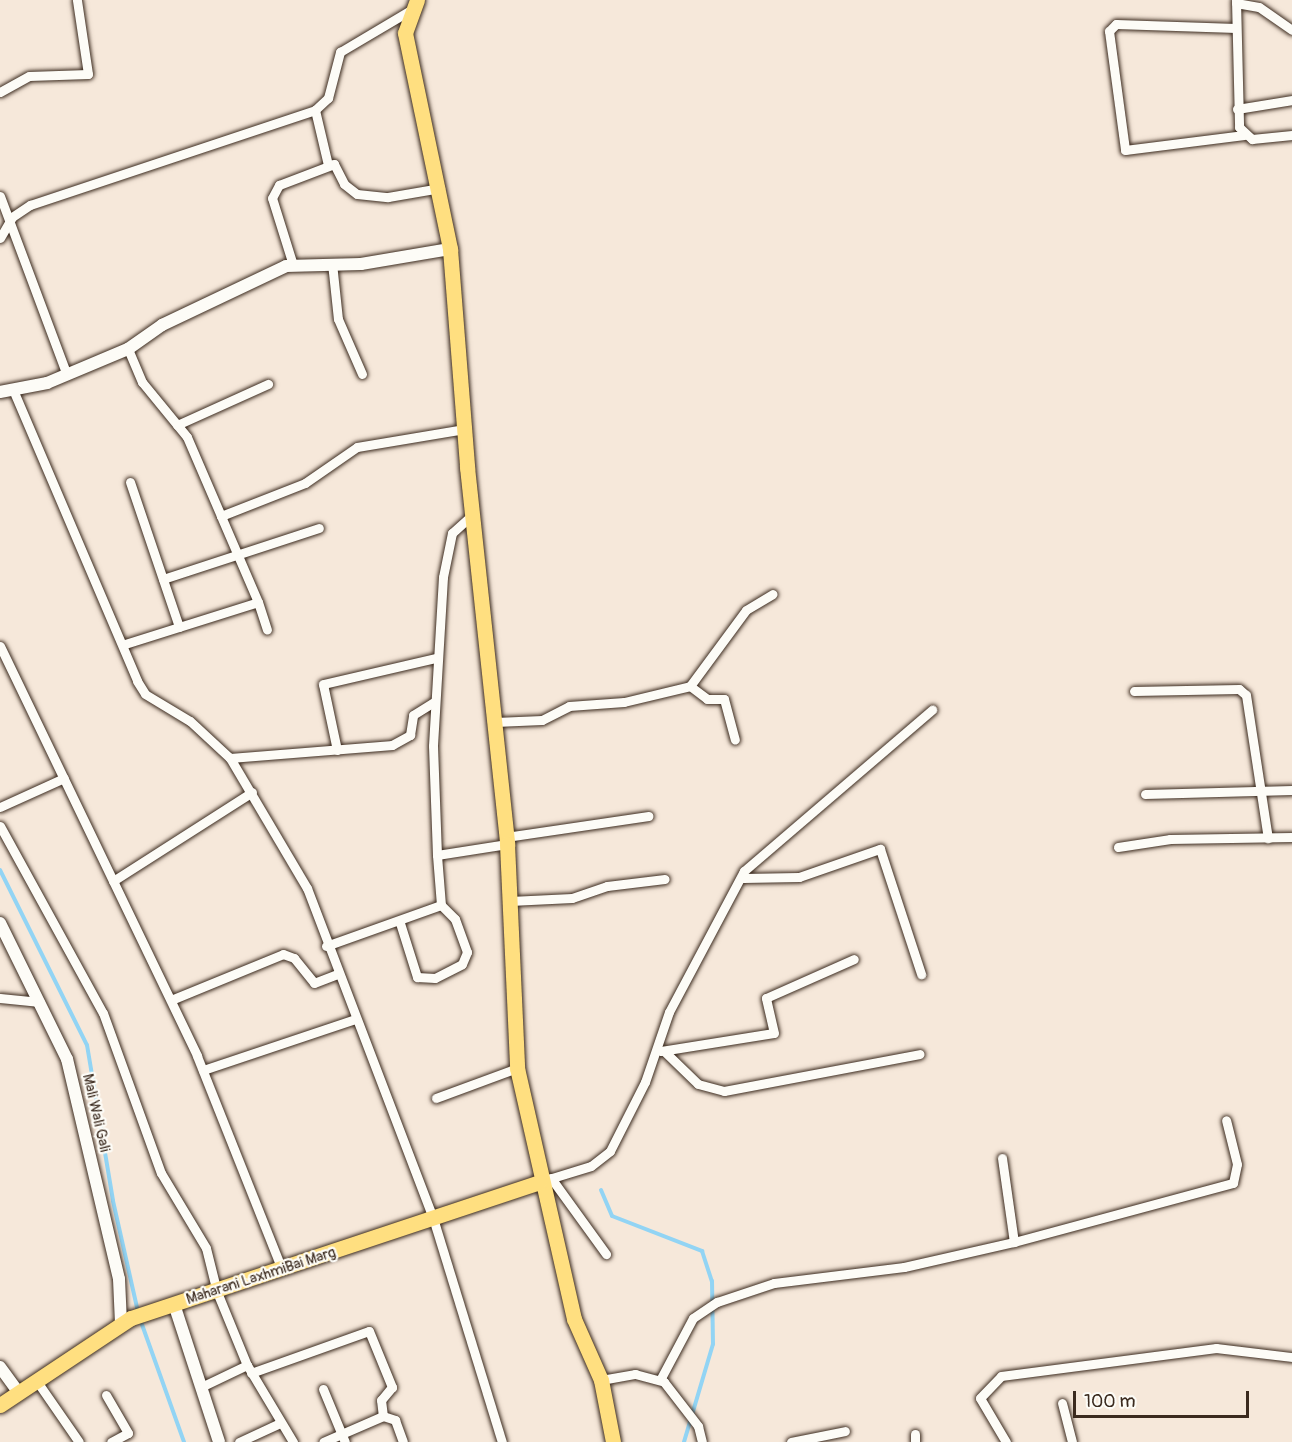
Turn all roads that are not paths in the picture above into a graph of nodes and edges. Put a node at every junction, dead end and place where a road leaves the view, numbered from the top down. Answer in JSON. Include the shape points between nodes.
{"nodes":[{"id":1,"x":77,"y":0,"type":"edge"},
{"id":2,"x":1236,"y":1,"type":"edge"},
{"id":3,"x":416,"y":4,"type":"edge"},
{"id":4,"x":1236,"y":27,"type":"junction"},
{"id":5,"x":1292,"y":30,"type":"edge"},
{"id":6,"x":0,"y":92,"type":"edge"},
{"id":7,"x":1292,"y":100,"type":"edge"},
{"id":8,"x":1237,"y":108,"type":"junction"},
{"id":9,"x":315,"y":110,"type":"junction"},
{"id":10,"x":1244,"y":135,"type":"junction"},
{"id":11,"x":1292,"y":135,"type":"edge"},
{"id":12,"x":328,"y":165,"type":"junction"},
{"id":13,"x":440,"y":188,"type":"junction"},
{"id":14,"x":0,"y":196,"type":"edge"},
{"id":15,"x":12,"y":217,"type":"junction"},
{"id":16,"x":0,"y":238,"type":"edge"},
{"id":17,"x":450,"y":249,"type":"junction"},
{"id":18,"x":332,"y":263,"type":"junction"},
{"id":19,"x":292,"y":265,"type":"junction"},
{"id":20,"x":128,"y":349,"type":"junction"},
{"id":21,"x":362,"y":374,"type":"dead end"},
{"id":22,"x":67,"y":375,"type":"junction"},
{"id":23,"x":268,"y":384,"type":"dead end"},
{"id":24,"x":14,"y":392,"type":"junction"},
{"id":25,"x":0,"y":393,"type":"edge"},
{"id":26,"x":177,"y":425,"type":"junction"},
{"id":27,"x":465,"y":429,"type":"junction"},
{"id":28,"x":130,"y":482,"type":"dead end"},
{"id":29,"x":472,"y":515,"type":"junction"},
{"id":30,"x":221,"y":516,"type":"junction"},
{"id":31,"x":319,"y":528,"type":"dead end"},
{"id":32,"x":239,"y":555,"type":"junction"},
{"id":33,"x":163,"y":579,"type":"junction"},
{"id":34,"x":773,"y":594,"type":"dead end"},
{"id":35,"x":258,"y":602,"type":"junction"},
{"id":36,"x":179,"y":627,"type":"junction"},
{"id":37,"x":267,"y":630,"type":"dead end"},
{"id":38,"x":125,"y":644,"type":"junction"},
{"id":39,"x":0,"y":646,"type":"edge"},
{"id":40,"x":436,"y":658,"type":"junction"},
{"id":41,"x":690,"y":686,"type":"junction"},
{"id":42,"x":1134,"y":692,"type":"dead end"},
{"id":43,"x":435,"y":701,"type":"junction"},
{"id":44,"x":932,"y":710,"type":"dead end"},
{"id":45,"x":495,"y":722,"type":"junction"},
{"id":46,"x":735,"y":740,"type":"dead end"},
{"id":47,"x":337,"y":750,"type":"junction"},
{"id":48,"x":230,"y":758,"type":"junction"},
{"id":49,"x":64,"y":778,"type":"junction"},
{"id":50,"x":1292,"y":790,"type":"edge"},
{"id":51,"x":252,"y":792,"type":"junction"},
{"id":52,"x":1264,"y":793,"type":"junction"},
{"id":53,"x":1145,"y":794,"type":"dead end"},
{"id":54,"x":0,"y":807,"type":"edge"},
{"id":55,"x":648,"y":816,"type":"dead end"},
{"id":56,"x":0,"y":826,"type":"edge"},
{"id":57,"x":1292,"y":837,"type":"edge"},
{"id":58,"x":1268,"y":838,"type":"junction"},
{"id":59,"x":507,"y":841,"type":"junction"},
{"id":60,"x":1118,"y":847,"type":"dead end"},
{"id":61,"x":437,"y":855,"type":"junction"},
{"id":62,"x":743,"y":878,"type":"junction"},
{"id":63,"x":665,"y":879,"type":"dead end"},
{"id":64,"x":113,"y":881,"type":"junction"},
{"id":65,"x":510,"y":901,"type":"junction"},
{"id":66,"x":441,"y":905,"type":"junction"},
{"id":67,"x":400,"y":922,"type":"junction"},
{"id":68,"x":0,"y":923,"type":"edge"},
{"id":69,"x":326,"y":946,"type":"junction"},
{"id":70,"x":854,"y":959,"type":"dead end"},
{"id":71,"x":337,"y":974,"type":"junction"},
{"id":72,"x":921,"y":974,"type":"dead end"},
{"id":73,"x":0,"y":998,"type":"edge"},
{"id":74,"x":171,"y":1000,"type":"junction"},
{"id":75,"x":40,"y":1002,"type":"junction"},
{"id":76,"x":355,"y":1019,"type":"junction"},
{"id":77,"x":659,"y":1051,"type":"junction"},
{"id":78,"x":920,"y":1054,"type":"dead end"},
{"id":79,"x":517,"y":1068,"type":"junction"},
{"id":80,"x":203,"y":1070,"type":"junction"},
{"id":81,"x":436,"y":1098,"type":"dead end"},
{"id":82,"x":1226,"y":1120,"type":"dead end"},
{"id":83,"x":1002,"y":1158,"type":"dead end"},
{"id":84,"x":545,"y":1180,"type":"junction"},
{"id":85,"x":433,"y":1218,"type":"junction"},
{"id":86,"x":1014,"y":1242,"type":"junction"},
{"id":87,"x":606,"y":1254,"type":"dead end"},
{"id":88,"x":282,"y":1270,"type":"junction"},
{"id":89,"x":217,"y":1292,"type":"junction"},
{"id":90,"x":174,"y":1304,"type":"junction"},
{"id":91,"x":126,"y":1321,"type":"junction"},
{"id":92,"x":1292,"y":1357,"type":"edge"},
{"id":93,"x":0,"y":1367,"type":"edge"},
{"id":94,"x":249,"y":1369,"type":"junction"},
{"id":95,"x":36,"y":1380,"type":"junction"},
{"id":96,"x":601,"y":1380,"type":"junction"},
{"id":97,"x":660,"y":1380,"type":"junction"},
{"id":98,"x":201,"y":1387,"type":"junction"},
{"id":99,"x":323,"y":1389,"type":"dead end"},
{"id":100,"x":18,"y":1392,"type":"junction"},
{"id":101,"x":106,"y":1395,"type":"dead end"},
{"id":102,"x":1062,"y":1402,"type":"dead end"},
{"id":103,"x":0,"y":1405,"type":"edge"},
{"id":104,"x":383,"y":1416,"type":"junction"},
{"id":105,"x":280,"y":1424,"type":"junction"},
{"id":106,"x":845,"y":1431,"type":"dead end"},
{"id":107,"x":343,"y":1439,"type":"edge"},
{"id":108,"x":79,"y":1442,"type":"edge"},
{"id":109,"x":111,"y":1442,"type":"edge"},
{"id":110,"x":219,"y":1442,"type":"edge"},
{"id":111,"x":240,"y":1442,"type":"edge"},
{"id":112,"x":293,"y":1442,"type":"edge"},
{"id":113,"x":323,"y":1442,"type":"edge"},
{"id":114,"x":403,"y":1442,"type":"edge"},
{"id":115,"x":502,"y":1442,"type":"edge"},
{"id":116,"x":613,"y":1442,"type":"edge"},
{"id":117,"x":702,"y":1442,"type":"edge"},
{"id":118,"x":791,"y":1442,"type":"edge"},
{"id":119,"x":1006,"y":1442,"type":"edge"},
{"id":120,"x":1072,"y":1442,"type":"edge"}],
"edges":[{"from":1,"to":6,"type":"street","via":[[88,74],[29,76]]},
{"from":2,"to":4,"type":"street"},
{"from":2,"to":5,"type":"street","via":[[1259,7]]},
{"from":3,"to":9,"type":"street","via":[[340,52],[328,98]]},
{"from":3,"to":13,"type":"main road","via":[[405,33]]},
{"from":4,"to":8,"type":"street"},
{"from":4,"to":10,"type":"street","via":[[1116,24],[1109,32],[1125,150]]},
{"from":7,"to":8,"type":"street"},
{"from":8,"to":10,"type":"street"},
{"from":9,"to":12,"type":"street"},
{"from":9,"to":15,"type":"street","via":[[121,171]]},
{"from":10,"to":11,"type":"street"},
{"from":12,"to":13,"type":"street","via":[[338,165],[344,184],[366,196]]},
{"from":12,"to":19,"type":"street","via":[[272,192]]},
{"from":13,"to":17,"type":"main road"},
{"from":14,"to":15,"type":"street"},
{"from":15,"to":16,"type":"street"},
{"from":15,"to":22,"type":"street"},
{"from":17,"to":18,"type":"street"},
{"from":17,"to":27,"type":"main road"},
{"from":18,"to":19,"type":"street"},
{"from":18,"to":21,"type":"street","via":[[338,319]]},
{"from":19,"to":20,"type":"street","via":[[162,325]]},
{"from":20,"to":22,"type":"street"},
{"from":20,"to":26,"type":"street","via":[[142,382]]},
{"from":22,"to":24,"type":"street"},
{"from":23,"to":26,"type":"street"},
{"from":24,"to":25,"type":"street"},
{"from":24,"to":38,"type":"street"},
{"from":26,"to":30,"type":"street"},
{"from":27,"to":29,"type":"main road"},
{"from":27,"to":30,"type":"street","via":[[357,447],[305,483]]},
{"from":28,"to":33,"type":"street"},
{"from":29,"to":40,"type":"street","via":[[458,524],[449,541]]},
{"from":29,"to":45,"type":"main road"},
{"from":30,"to":32,"type":"street"},
{"from":31,"to":32,"type":"street"},
{"from":32,"to":33,"type":"street"},
{"from":32,"to":35,"type":"street"},
{"from":33,"to":36,"type":"street"},
{"from":34,"to":41,"type":"street","via":[[746,610]]},
{"from":35,"to":36,"type":"street"},
{"from":35,"to":37,"type":"street"},
{"from":36,"to":38,"type":"street"},
{"from":38,"to":48,"type":"street","via":[[145,694],[190,721]]},
{"from":39,"to":49,"type":"street"},
{"from":40,"to":43,"type":"street"},
{"from":40,"to":47,"type":"street","via":[[323,684]]},
{"from":41,"to":45,"type":"street","via":[[624,702],[569,706],[532,722]]},
{"from":41,"to":46,"type":"street","via":[[706,699],[724,699]]},
{"from":42,"to":52,"type":"street","via":[[1239,689],[1251,702]]},
{"from":43,"to":47,"type":"street","via":[[414,715],[413,729],[405,739]]},
{"from":43,"to":61,"type":"street"},
{"from":44,"to":62,"type":"street","via":[[765,850]]},
{"from":45,"to":59,"type":"main road"},
{"from":47,"to":48,"type":"street"},
{"from":48,"to":51,"type":"street"},
{"from":49,"to":54,"type":"street"},
{"from":49,"to":64,"type":"street"},
{"from":50,"to":52,"type":"street"},
{"from":51,"to":64,"type":"street"},
{"from":51,"to":69,"type":"street","via":[[307,888]]},
{"from":52,"to":53,"type":"street"},
{"from":52,"to":58,"type":"street"},
{"from":55,"to":59,"type":"street"},
{"from":56,"to":89,"type":"street","via":[[104,1013],[161,1173],[206,1248]]},
{"from":57,"to":58,"type":"street"},
{"from":58,"to":60,"type":"street","via":[[1170,839]]},
{"from":59,"to":61,"type":"street"},
{"from":59,"to":65,"type":"main road"},
{"from":61,"to":66,"type":"street"},
{"from":62,"to":72,"type":"street","via":[[799,877],[880,849]]},
{"from":62,"to":77,"type":"street","via":[[669,1012]]},
{"from":63,"to":65,"type":"street","via":[[607,886],[572,898]]},
{"from":64,"to":74,"type":"street"},
{"from":65,"to":79,"type":"main road"},
{"from":66,"to":67,"type":"street"},
{"from":66,"to":67,"type":"street","via":[[455,918],[467,952],[462,964],[435,978],[417,977]]},
{"from":67,"to":69,"type":"street"},
{"from":68,"to":75,"type":"street","name":"Mali Wali Gali"},
{"from":69,"to":71,"type":"street"},
{"from":70,"to":77,"type":"street","via":[[766,998],[774,1033]]},
{"from":71,"to":74,"type":"street","via":[[314,983],[294,958],[283,954]]},
{"from":71,"to":76,"type":"street"},
{"from":73,"to":75,"type":"street"},
{"from":74,"to":80,"type":"street"},
{"from":75,"to":91,"type":"street","name":"Mali Wali Gali","via":[[74,1082]]},
{"from":76,"to":80,"type":"street"},
{"from":76,"to":85,"type":"street"},
{"from":77,"to":78,"type":"street","via":[[698,1084],[724,1091]]},
{"from":77,"to":84,"type":"street","via":[[610,1151],[591,1166]]},
{"from":79,"to":81,"type":"street"},
{"from":79,"to":84,"type":"main road"},
{"from":80,"to":88,"type":"street"},
{"from":82,"to":86,"type":"street","via":[[1237,1164],[1233,1183]]},
{"from":83,"to":86,"type":"street"},
{"from":84,"to":85,"type":"main road","name":"Maharani LaxhmiBai Marg"},
{"from":84,"to":87,"type":"street"},
{"from":84,"to":96,"type":"main road","via":[[574,1319]]},
{"from":85,"to":88,"type":"main road","name":"Maharani LaxhmiBai Marg"},
{"from":85,"to":115,"type":"street"},
{"from":86,"to":97,"type":"street","via":[[904,1267],[774,1283],[712,1304],[687,1327]]},
{"from":88,"to":89,"type":"main road","name":"Maharani LaxhmiBai Marg"},
{"from":89,"to":90,"type":"main road","name":"Maharani LaxhmiBai Marg"},
{"from":89,"to":94,"type":"street"},
{"from":90,"to":91,"type":"main road","name":"Maharani LaxhmiBai Marg"},
{"from":90,"to":98,"type":"street"},
{"from":91,"to":95,"type":"main road","name":"Maharani LaxhmiBai Marg"},
{"from":92,"to":119,"type":"street","via":[[1216,1348],[1000,1376],[980,1398]]},
{"from":93,"to":100,"type":"street"},
{"from":94,"to":98,"type":"street"},
{"from":94,"to":104,"type":"street","via":[[369,1331],[392,1388],[381,1400]]},
{"from":94,"to":105,"type":"street"},
{"from":95,"to":100,"type":"main road","name":"Maharani LaxhmiBai Marg"},
{"from":95,"to":108,"type":"street"},
{"from":96,"to":97,"type":"street","via":[[635,1374]]},
{"from":96,"to":116,"type":"main road"},
{"from":97,"to":117,"type":"street","via":[[692,1418]]},
{"from":98,"to":110,"type":"street"},
{"from":99,"to":107,"type":"street"},
{"from":100,"to":103,"type":"main road","name":"Maharani LaxhmiBai Marg"},
{"from":101,"to":109,"type":"street","via":[[128,1433]]},
{"from":102,"to":120,"type":"street"},
{"from":104,"to":107,"type":"street"},
{"from":104,"to":114,"type":"street","via":[[395,1420]]},
{"from":105,"to":111,"type":"street"},
{"from":105,"to":112,"type":"street"},
{"from":106,"to":118,"type":"street"},
{"from":107,"to":113,"type":"street"}]}
